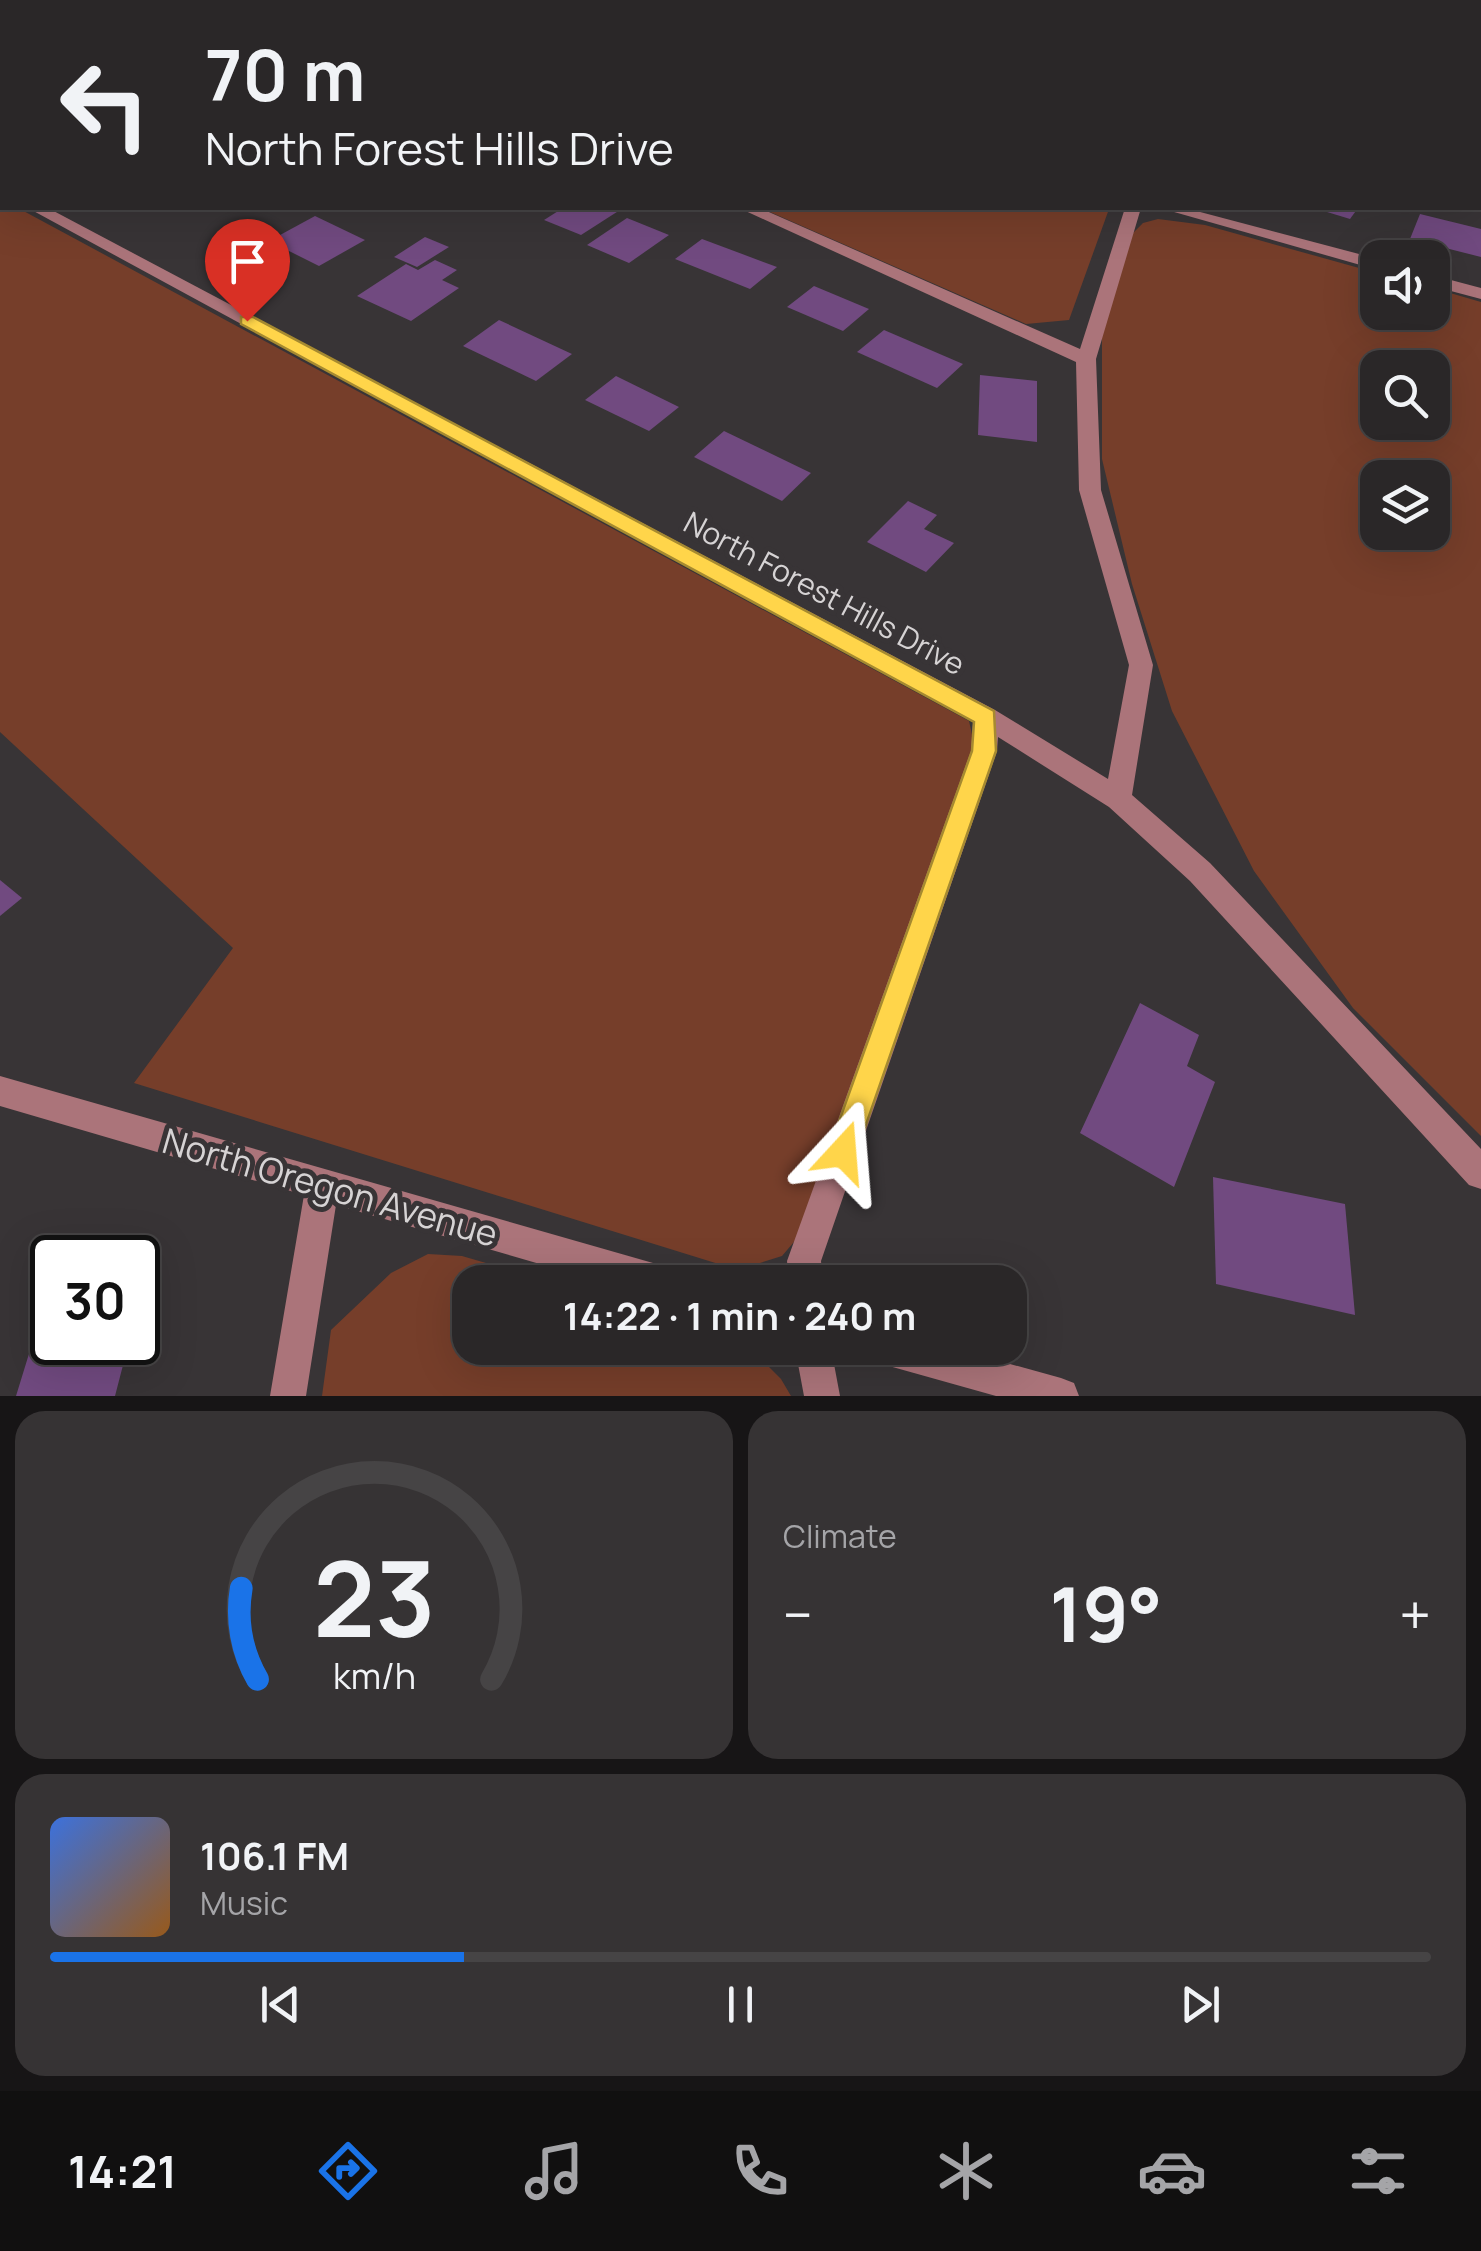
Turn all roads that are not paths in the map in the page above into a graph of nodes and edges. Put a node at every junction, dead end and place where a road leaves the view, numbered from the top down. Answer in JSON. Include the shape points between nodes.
{"nodes":[{"id":1,"x":40,"y":210,"type":"edge"},
{"id":2,"x":751,"y":210,"type":"edge"},
{"id":3,"x":1131,"y":210,"type":"edge"},
{"id":4,"x":1175,"y":210,"type":"edge"},
{"id":5,"x":1360,"y":260,"type":"edge"},
{"id":6,"x":1450,"y":285,"type":"edge"},
{"id":7,"x":1481,"y":294,"type":"edge"},
{"id":8,"x":1086,"y":359,"type":"junction"},
{"id":9,"x":986,"y":717,"type":"junction"},
{"id":10,"x":1118,"y":799,"type":"junction"},
{"id":11,"x":0,"y":1091,"type":"edge"},
{"id":12,"x":1481,"y":1172,"type":"edge"},
{"id":13,"x":322,"y":1186,"type":"junction"},
{"id":14,"x":600,"y":1265,"type":"edge"},
{"id":15,"x":804,"y":1265,"type":"edge"},
{"id":16,"x":816,"y":1365,"type":"edge"},
{"id":17,"x":950,"y":1365,"type":"edge"},
{"id":18,"x":288,"y":1396,"type":"edge"},
{"id":19,"x":822,"y":1396,"type":"edge"},
{"id":20,"x":1061,"y":1396,"type":"edge"}],
"edges":[{"from":1,"to":9,"type":"street","name":"North Forest Hills Drive"},
{"from":2,"to":8,"type":"street"},
{"from":3,"to":8,"type":"street"},
{"from":4,"to":5,"type":"street"},
{"from":6,"to":7,"type":"street"},
{"from":8,"to":10,"type":"street","via":[[1090,490],[1141,664]]},
{"from":9,"to":10,"type":"street","name":"North Forest Hills Drive"},
{"from":9,"to":15,"type":"street","via":[[984,751]]},
{"from":10,"to":12,"type":"street","name":"North Forest Hills Drive","via":[[1200,872]]},
{"from":11,"to":13,"type":"street","name":"North Oregon Avenue"},
{"from":13,"to":14,"type":"street","name":"North Oregon Avenue"},
{"from":13,"to":18,"type":"street"},
{"from":16,"to":19,"type":"street"},
{"from":17,"to":20,"type":"street"}]}
